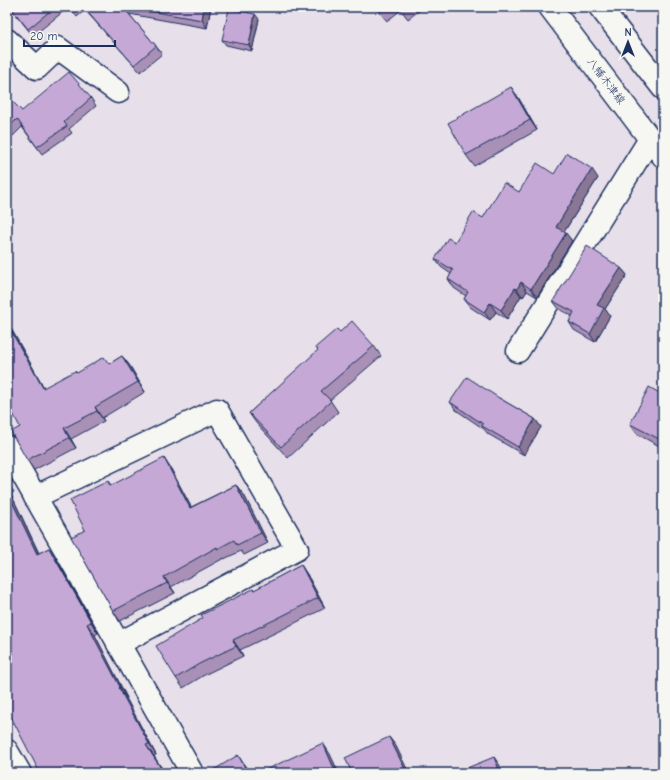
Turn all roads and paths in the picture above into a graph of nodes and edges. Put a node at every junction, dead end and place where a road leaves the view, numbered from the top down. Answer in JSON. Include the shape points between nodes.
{"nodes":[{"id":1,"x":550,"y":7,"type":"edge"},
{"id":2,"x":600,"y":7,"type":"edge"},
{"id":3,"x":7,"y":40,"type":"edge"},
{"id":4,"x":663,"y":88,"type":"edge"},
{"id":5,"x":118,"y":92,"type":"dead end"},
{"id":6,"x":657,"y":148,"type":"edge"},
{"id":7,"x":518,"y":351,"type":"dead end"},
{"id":8,"x":7,"y":447,"type":"edge"},
{"id":9,"x":35,"y":497,"type":"junction"},
{"id":10,"x":118,"y":644,"type":"junction"},
{"id":11,"x":7,"y":750,"type":"edge"},
{"id":12,"x":20,"y":773,"type":"edge"},
{"id":13,"x":192,"y":773,"type":"edge"}],
"edges":[{"from":1,"to":6,"type":"street","name":"八幡木津線"},
{"from":2,"to":4,"type":"street"},
{"from":3,"to":5,"type":"street","via":[[37,68],[58,48]]},
{"from":6,"to":7,"type":"street"},
{"from":8,"to":9,"type":"street"},
{"from":9,"to":10,"type":"street"},
{"from":9,"to":10,"type":"street","via":[[216,410],[297,549]]},
{"from":10,"to":13,"type":"street"},
{"from":11,"to":12,"type":"street"}]}
